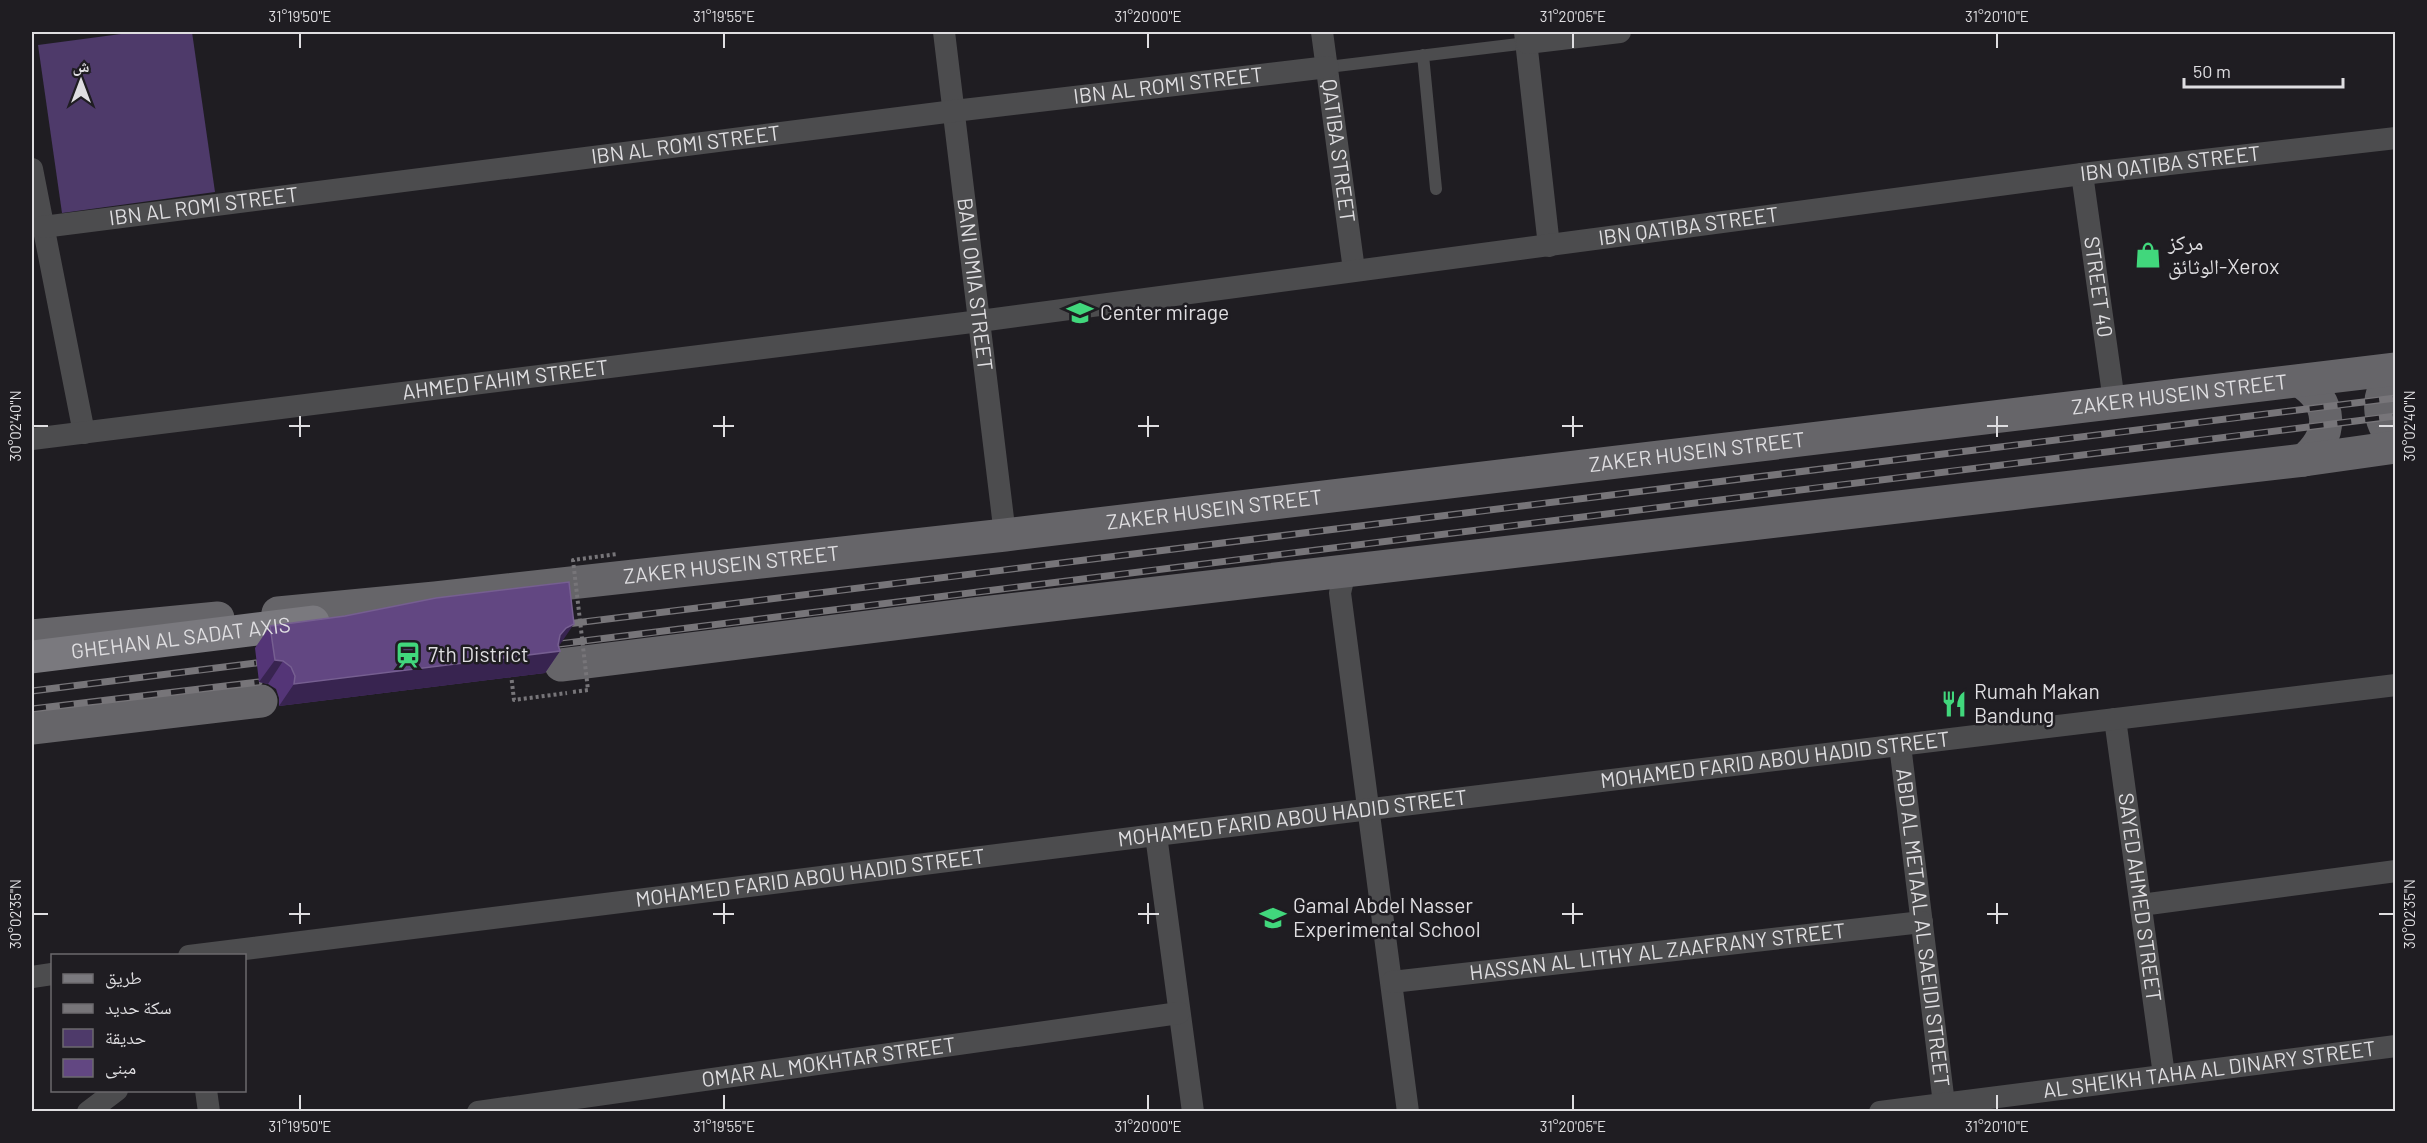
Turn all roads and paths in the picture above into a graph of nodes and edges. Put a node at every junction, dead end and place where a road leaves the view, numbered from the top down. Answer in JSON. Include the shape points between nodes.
{"nodes":[{"id":1,"x":944,"y":32,"type":"edge"},
{"id":2,"x":1322,"y":32,"type":"edge"},
{"id":3,"x":1620,"y":32,"type":"edge"},
{"id":4,"x":1526,"y":37,"type":"edge"},
{"id":5,"x":1423,"y":55,"type":"junction"},
{"id":6,"x":1328,"y":67,"type":"junction"},
{"id":7,"x":954,"y":111,"type":"junction"},
{"id":8,"x":2396,"y":138,"type":"edge"},
{"id":9,"x":32,"y":169,"type":"edge"},
{"id":10,"x":2082,"y":174,"type":"junction"},
{"id":11,"x":1436,"y":189,"type":"dead end"},
{"id":12,"x":43,"y":227,"type":"junction"},
{"id":13,"x":1549,"y":246,"type":"junction"},
{"id":14,"x":1354,"y":270,"type":"junction"},
{"id":15,"x":980,"y":321,"type":"junction"},
{"id":16,"x":2396,"y":369,"type":"edge"},
{"id":17,"x":2396,"y":375,"type":"edge"},
{"id":18,"x":2300,"y":381,"type":"junction"},
{"id":19,"x":2114,"y":401,"type":"junction"},
{"id":20,"x":84,"y":433,"type":"junction"},
{"id":21,"x":32,"y":440,"type":"edge"},
{"id":22,"x":2396,"y":441,"type":"edge"},
{"id":23,"x":2396,"y":447,"type":"edge"},
{"id":24,"x":2304,"y":460,"type":"junction"},
{"id":25,"x":1005,"y":535,"type":"junction"},
{"id":26,"x":617,"y":554,"type":"dead end"},
{"id":27,"x":1351,"y":570,"type":"junction"},
{"id":28,"x":435,"y":598,"type":"junction"},
{"id":29,"x":32,"y":636,"type":"edge"},
{"id":30,"x":32,"y":657,"type":"edge"},
{"id":31,"x":561,"y":665,"type":"edge"},
{"id":32,"x":511,"y":671,"type":"edge"},
{"id":33,"x":2396,"y":685,"type":"edge"},
{"id":34,"x":261,"y":701,"type":"dead end"},
{"id":35,"x":2115,"y":719,"type":"junction"},
{"id":36,"x":32,"y":728,"type":"edge"},
{"id":37,"x":1900,"y":745,"type":"junction"},
{"id":38,"x":1370,"y":809,"type":"junction"},
{"id":39,"x":1156,"y":835,"type":"junction"},
{"id":40,"x":2396,"y":871,"type":"edge"},
{"id":41,"x":2141,"y":905,"type":"junction"},
{"id":42,"x":1922,"y":922,"type":"junction"},
{"id":43,"x":205,"y":954,"type":"edge"},
{"id":44,"x":51,"y":974,"type":"edge"},
{"id":45,"x":32,"y":977,"type":"edge"},
{"id":46,"x":1392,"y":982,"type":"junction"},
{"id":47,"x":1179,"y":1013,"type":"junction"},
{"id":48,"x":2396,"y":1046,"type":"edge"},
{"id":49,"x":2164,"y":1075,"type":"junction"},
{"id":50,"x":114,"y":1092,"type":"edge"},
{"id":51,"x":206,"y":1092,"type":"edge"},
{"id":52,"x":1945,"y":1107,"type":"edge"},
{"id":53,"x":88,"y":1112,"type":"edge"},
{"id":54,"x":209,"y":1112,"type":"edge"},
{"id":55,"x":478,"y":1112,"type":"edge"},
{"id":56,"x":1193,"y":1112,"type":"edge"},
{"id":57,"x":1408,"y":1112,"type":"edge"},
{"id":58,"x":1880,"y":1112,"type":"edge"}],
"edges":[{"from":1,"to":7,"type":"street","name":"BANI OMIA STREET"},
{"from":2,"to":6,"type":"street","name":"QATIBA STREET"},
{"from":3,"to":4,"type":"street"},
{"from":4,"to":5,"type":"lane"},
{"from":4,"to":13,"type":"street"},
{"from":5,"to":6,"type":"lane"},
{"from":5,"to":11,"type":"lane"},
{"from":6,"to":7,"type":"street","name":"IBN AL ROMI STREET"},
{"from":6,"to":14,"type":"street","name":"QATIBA STREET"},
{"from":7,"to":12,"type":"street","name":"IBN AL ROMI STREET"},
{"from":7,"to":15,"type":"street","name":"BANI OMIA STREET"},
{"from":8,"to":10,"type":"street","name":"IBN QATIBA STREET"},
{"from":9,"to":12,"type":"street"},
{"from":10,"to":13,"type":"street","name":"IBN QATIBA STREET"},
{"from":10,"to":19,"type":"street","name":"STREET 40"},
{"from":12,"to":20,"type":"street"},
{"from":13,"to":14,"type":"street","name":"IBN QATIBA STREET"},
{"from":14,"to":15,"type":"street","name":"IBN QATIBA STREET"},
{"from":15,"to":20,"type":"street","name":"AHMED FAHIM STREET"},
{"from":15,"to":25,"type":"street","name":"BANI OMIA STREET"},
{"from":16,"to":18,"type":"main road","name":"ZAKER HUSEIN STREET"},
{"from":17,"to":22,"type":"main road","via":[[2386,386],[2380,405],[2383,424]]},
{"from":18,"to":19,"type":"main road","name":"ZAKER HUSEIN STREET"},
{"from":18,"to":24,"type":"main road","via":[[2322,403],[2325,424],[2319,444]]},
{"from":19,"to":25,"type":"main road","name":"ZAKER HUSEIN STREET"},
{"from":20,"to":21,"type":"street","name":"AHMED FAHIM STREET"},
{"from":23,"to":24,"type":"main road"},
{"from":24,"to":27,"type":"main road"},
{"from":25,"to":28,"type":"main road","name":"ZAKER HUSEIN STREET"},
{"from":26,"to":32,"type":"path","bridge":true,"via":[[573,560],[588,690],[514,700]]},
{"from":27,"to":31,"type":"main road"},
{"from":27,"to":38,"type":"street","via":[[1340,593]]},
{"from":28,"to":29,"type":"main road","name":"ZAKER HUSEIN STREET"},
{"from":28,"to":30,"type":"main road","name":"GHEHAN AL SADAT AXIS","via":[[326,620]]},
{"from":33,"to":35,"type":"street","name":"MOHAMED FARID ABOU HADID STREET"},
{"from":34,"to":36,"type":"main road"},
{"from":35,"to":37,"type":"street","name":"MOHAMED FARID ABOU HADID STREET"},
{"from":35,"to":41,"type":"street","name":"SAYED AHMED STREET"},
{"from":37,"to":38,"type":"street","name":"MOHAMED FARID ABOU HADID STREET"},
{"from":37,"to":42,"type":"street","name":"ABD AL METAAL AL SAEIDI STREET"},
{"from":38,"to":39,"type":"street","name":"MOHAMED FARID ABOU HADID STREET"},
{"from":38,"to":46,"type":"street"},
{"from":39,"to":43,"type":"street","name":"MOHAMED FARID ABOU HADID STREET"},
{"from":39,"to":47,"type":"street"},
{"from":40,"to":41,"type":"street"},
{"from":41,"to":49,"type":"street","name":"SAYED AHMED STREET"},
{"from":42,"to":46,"type":"street","name":"HASSAN AL LITHY AL ZAAFRANY STREET"},
{"from":42,"to":52,"type":"street","name":"ABD AL METAAL AL SAEIDI STREET"},
{"from":44,"to":45,"type":"street"},
{"from":46,"to":57,"type":"street"},
{"from":47,"to":55,"type":"street","name":"OMAR AL MOKHTAR STREET"},
{"from":47,"to":56,"type":"street"},
{"from":48,"to":49,"type":"street","name":"AL SHEIKH TAHA AL DINARY STREET"},
{"from":49,"to":52,"type":"street","name":"AL SHEIKH TAHA AL DINARY STREET"},
{"from":50,"to":53,"type":"street"},
{"from":51,"to":54,"type":"street"},
{"from":52,"to":58,"type":"street","name":"AL SHEIKH TAHA AL DINARY STREET"}]}
